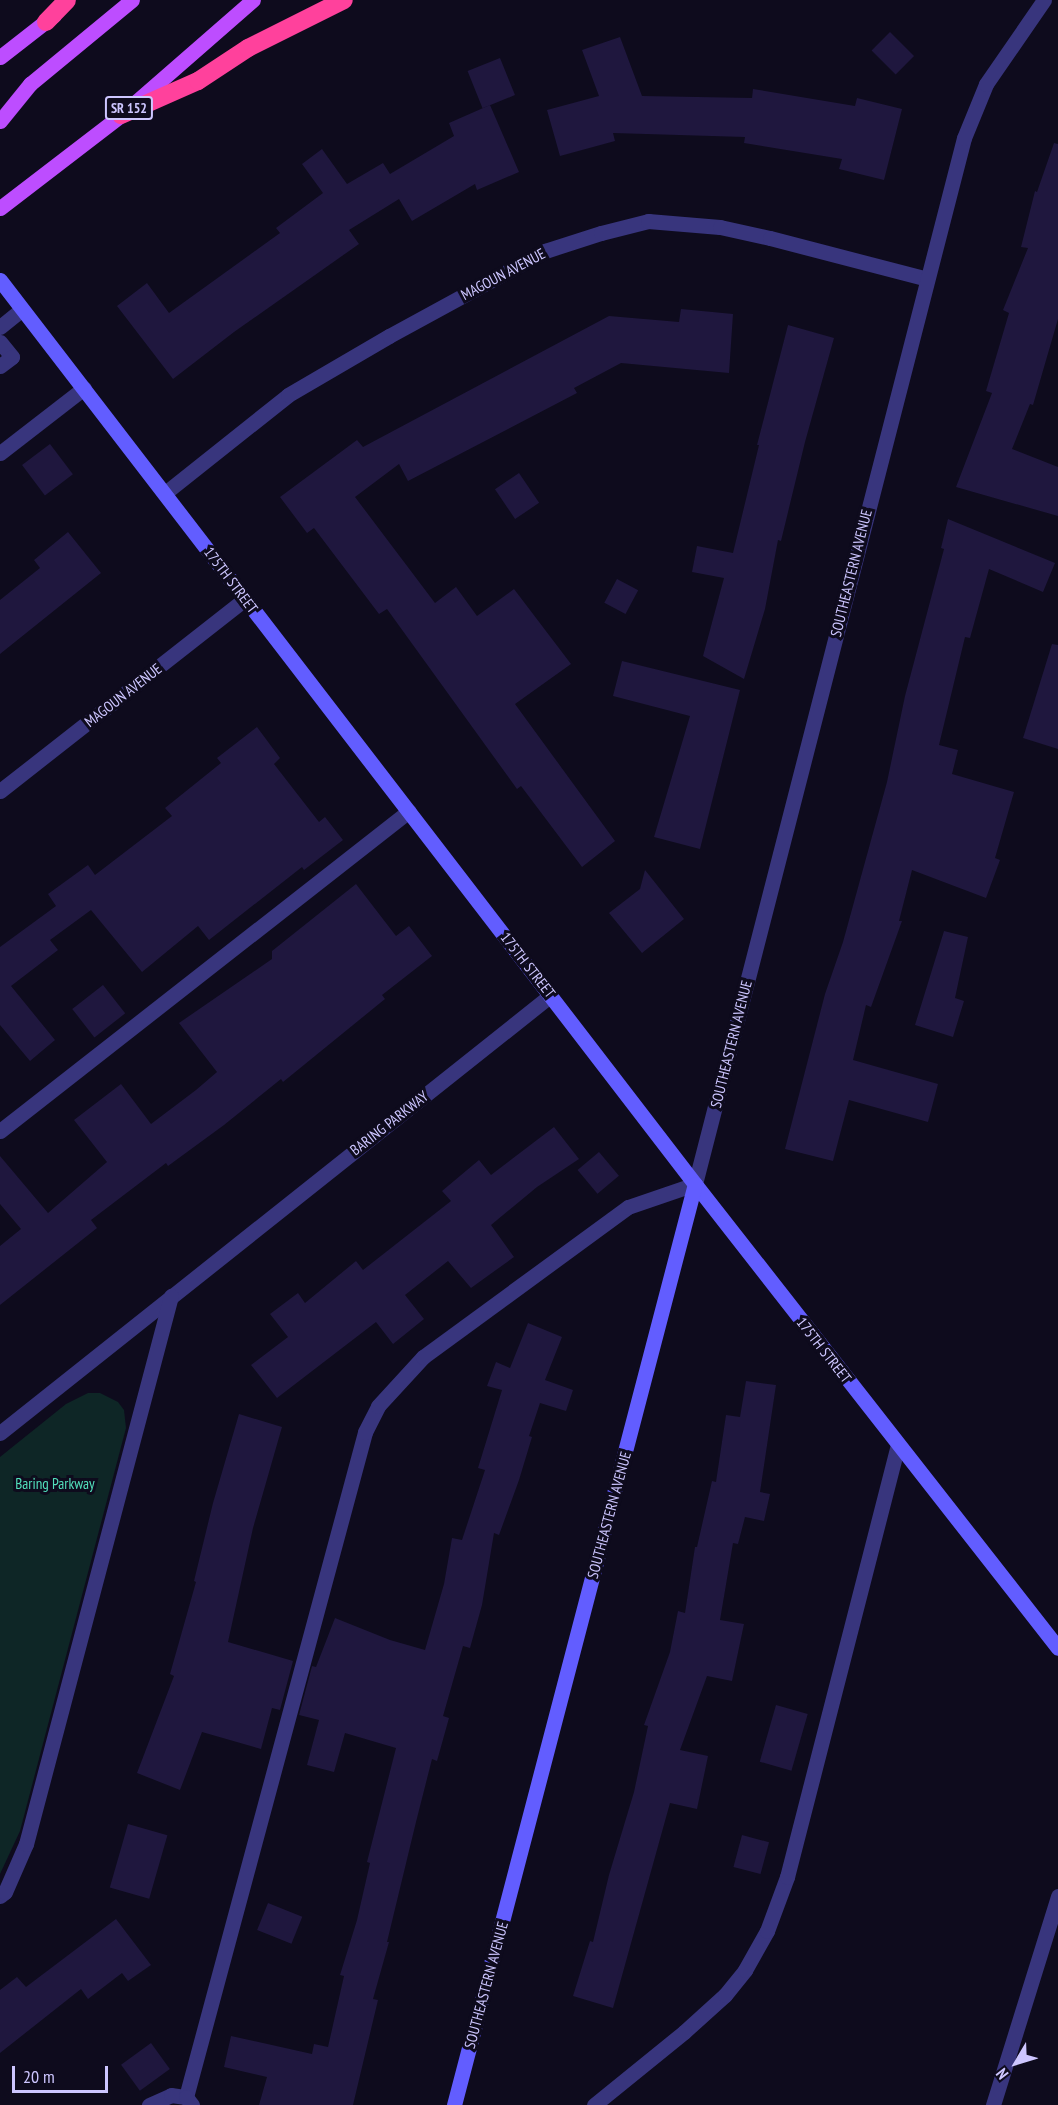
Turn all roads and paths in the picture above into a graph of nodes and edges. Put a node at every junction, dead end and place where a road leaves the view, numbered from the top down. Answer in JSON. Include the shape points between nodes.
{"nodes":[{"id":1,"x":66,"y":0,"type":"edge"},
{"id":2,"x":73,"y":0,"type":"edge"},
{"id":3,"x":132,"y":0,"type":"edge"},
{"id":4,"x":253,"y":0,"type":"edge"},
{"id":5,"x":344,"y":0,"type":"edge"},
{"id":6,"x":1044,"y":0,"type":"edge"},
{"id":7,"x":46,"y":22,"type":"junction"},
{"id":8,"x":0,"y":57,"type":"edge"},
{"id":9,"x":121,"y":115,"type":"junction"},
{"id":10,"x":0,"y":121,"type":"edge"},
{"id":11,"x":0,"y":207,"type":"edge"},
{"id":12,"x":927,"y":279,"type":"junction"},
{"id":13,"x":0,"y":280,"type":"edge"},
{"id":14,"x":22,"y":309,"type":"junction"},
{"id":15,"x":0,"y":327,"type":"edge"},
{"id":16,"x":0,"y":342,"type":"edge"},
{"id":17,"x":0,"y":366,"type":"edge"},
{"id":18,"x":84,"y":388,"type":"junction"},
{"id":19,"x":0,"y":453,"type":"edge"},
{"id":20,"x":165,"y":493,"type":"junction"},
{"id":21,"x":245,"y":599,"type":"junction"},
{"id":22,"x":0,"y":791,"type":"edge"},
{"id":23,"x":409,"y":811,"type":"junction"},
{"id":24,"x":551,"y":995,"type":"junction"},
{"id":25,"x":0,"y":1131,"type":"edge"},
{"id":26,"x":695,"y":1185,"type":"junction"},
{"id":27,"x":171,"y":1296,"type":"junction"},
{"id":28,"x":0,"y":1433,"type":"edge"},
{"id":29,"x":898,"y":1446,"type":"junction"},
{"id":30,"x":1058,"y":1648,"type":"edge"},
{"id":31,"x":0,"y":1896,"type":"edge"},
{"id":32,"x":1058,"y":1896,"type":"edge"},
{"id":33,"x":189,"y":2101,"type":"edge"},
{"id":34,"x":149,"y":2105,"type":"edge"},
{"id":35,"x":454,"y":2105,"type":"edge"},
{"id":36,"x":594,"y":2105,"type":"edge"},
{"id":37,"x":993,"y":2105,"type":"edge"}],
"edges":[{"from":1,"to":7,"type":"highway"},
{"from":2,"to":7,"type":"main road"},
{"from":3,"to":10,"type":"main road","via":[[30,84]]},
{"from":4,"to":9,"type":"main road","number":"SR 152"},
{"from":5,"to":9,"type":"highway","via":[[248,48],[198,81]]},
{"from":6,"to":12,"type":"street","name":"SOUTHEASTERN AVENUE","via":[[986,84],[964,138]]},
{"from":7,"to":8,"type":"main road"},
{"from":9,"to":11,"type":"main road","number":"SR 152"},
{"from":12,"to":20,"type":"street","name":"MAGOUN AVENUE","via":[[720,227],[648,221],[601,233],[545,251],[288,395]]},
{"from":12,"to":26,"type":"street","name":"SOUTHEASTERN AVENUE"},
{"from":13,"to":14,"type":"street","name":"175TH STREET"},
{"from":14,"to":15,"type":"street"},
{"from":14,"to":18,"type":"street","name":"175TH STREET"},
{"from":16,"to":17,"type":"street","via":[[12,357]]},
{"from":18,"to":19,"type":"street"},
{"from":18,"to":20,"type":"street","name":"175TH STREET"},
{"from":20,"to":21,"type":"street","name":"175TH STREET"},
{"from":21,"to":22,"type":"street","name":"MAGOUN AVENUE"},
{"from":21,"to":23,"type":"street","name":"175TH STREET"},
{"from":23,"to":24,"type":"street","name":"175TH STREET"},
{"from":23,"to":25,"type":"street"},
{"from":24,"to":26,"type":"street","name":"175TH STREET"},
{"from":24,"to":27,"type":"street","name":"BARING PARKWAY"},
{"from":26,"to":29,"type":"street","name":"175TH STREET"},
{"from":26,"to":33,"type":"street","via":[[628,1207],[423,1357],[378,1406],[365,1432]]},
{"from":26,"to":35,"type":"street","name":"SOUTHEASTERN AVENUE"},
{"from":27,"to":28,"type":"street","name":"BARING PARKWAY"},
{"from":27,"to":31,"type":"street","via":[[26,1844]]},
{"from":29,"to":30,"type":"street","name":"175TH STREET"},
{"from":29,"to":36,"type":"street","via":[[787,1877],[767,1930],[745,1970],[725,1995]]},
{"from":32,"to":37,"type":"street"},
{"from":33,"to":34,"type":"street","via":[[171,2095]]}]}
